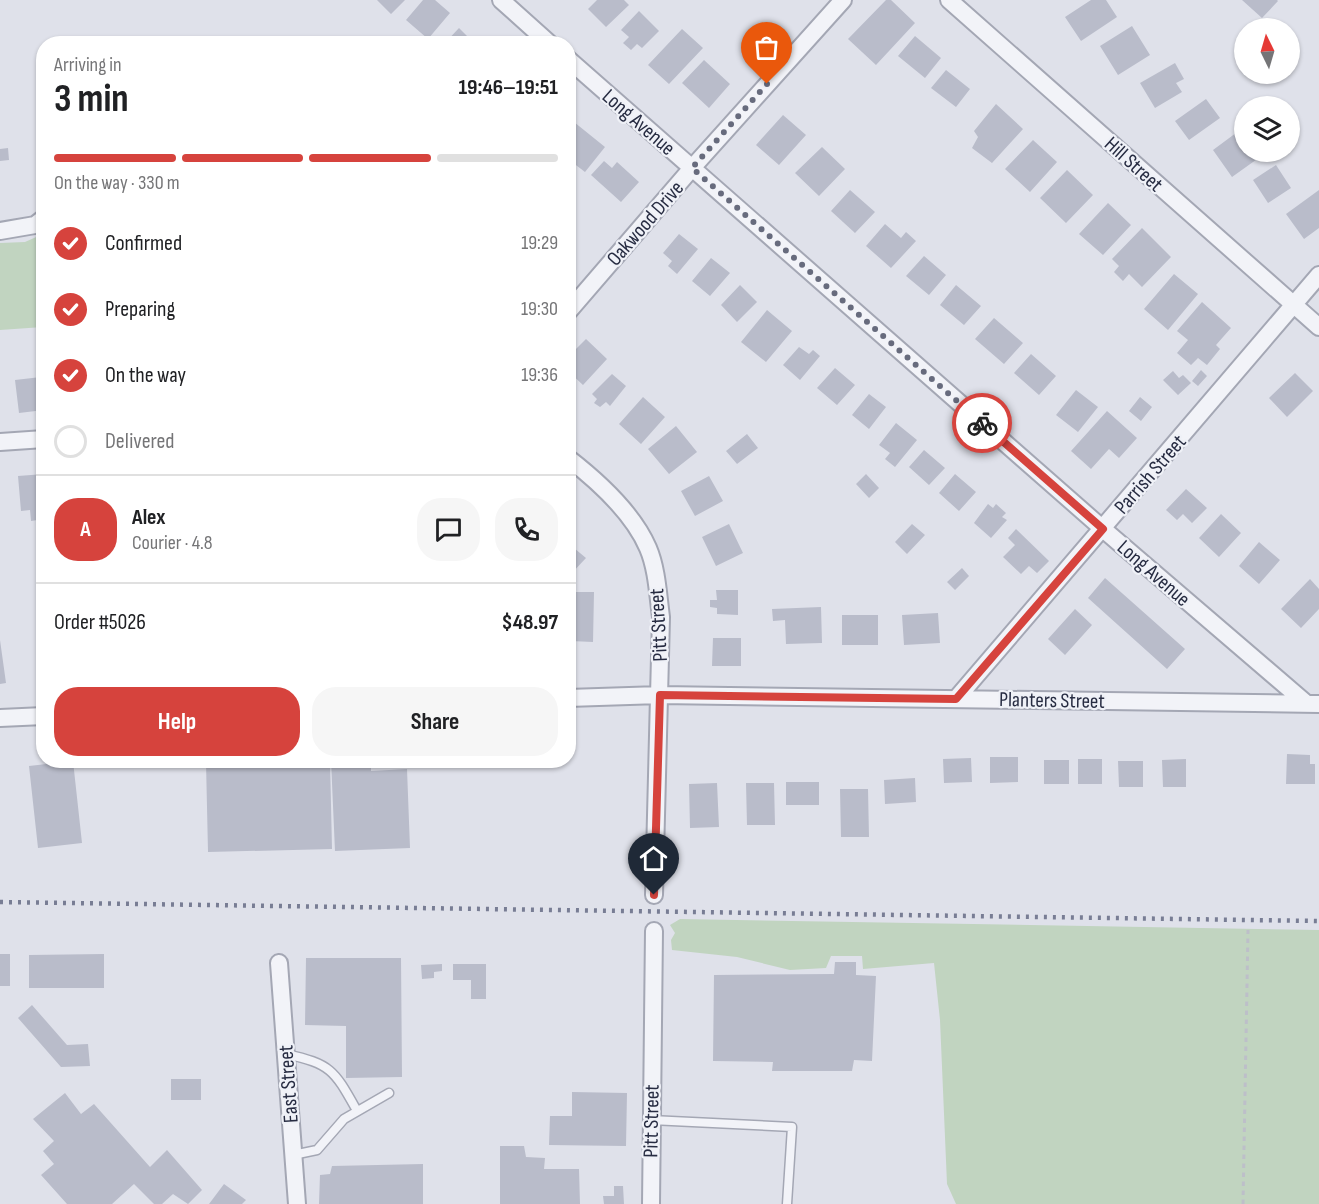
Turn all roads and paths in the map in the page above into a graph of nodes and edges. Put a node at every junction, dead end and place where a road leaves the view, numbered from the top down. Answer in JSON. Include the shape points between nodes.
{"nodes":[{"id":1,"x":501,"y":0,"type":"edge"},
{"id":2,"x":843,"y":0,"type":"edge"},
{"id":3,"x":950,"y":0,"type":"edge"},
{"id":4,"x":541,"y":36,"type":"edge"},
{"id":5,"x":576,"y":67,"type":"edge"},
{"id":6,"x":692,"y":168,"type":"junction"},
{"id":7,"x":36,"y":224,"type":"edge"},
{"id":8,"x":0,"y":231,"type":"edge"},
{"id":9,"x":1319,"y":275,"type":"edge"},
{"id":10,"x":576,"y":303,"type":"edge"},
{"id":11,"x":1294,"y":306,"type":"junction"},
{"id":12,"x":1319,"y":327,"type":"edge"},
{"id":13,"x":36,"y":440,"type":"edge"},
{"id":14,"x":0,"y":442,"type":"edge"},
{"id":15,"x":576,"y":466,"type":"edge"},
{"id":16,"x":1103,"y":529,"type":"junction"},
{"id":17,"x":660,"y":695,"type":"junction"},
{"id":18,"x":576,"y":698,"type":"edge"},
{"id":19,"x":956,"y":699,"type":"junction"},
{"id":20,"x":1313,"y":704,"type":"edge"},
{"id":21,"x":36,"y":716,"type":"edge"},
{"id":22,"x":0,"y":718,"type":"edge"},
{"id":23,"x":654,"y":895,"type":"dead end"},
{"id":24,"x":1248,"y":930,"type":"dead end"},
{"id":25,"x":654,"y":931,"type":"dead end"},
{"id":26,"x":279,"y":963,"type":"dead end"},
{"id":27,"x":286,"y":1054,"type":"junction"},
{"id":28,"x":389,"y":1093,"type":"dead end"},
{"id":29,"x":356,"y":1109,"type":"junction"},
{"id":30,"x":651,"y":1120,"type":"junction"},
{"id":31,"x":293,"y":1155,"type":"junction"},
{"id":32,"x":297,"y":1204,"type":"edge"},
{"id":33,"x":651,"y":1204,"type":"edge"},
{"id":34,"x":787,"y":1204,"type":"edge"},
{"id":35,"x":1243,"y":1204,"type":"edge"}],
"edges":[{"from":1,"to":4,"type":"street"},
{"from":2,"to":6,"type":"street","name":"Oakwood Drive"},
{"from":3,"to":11,"type":"street","name":"Hill Street"},
{"from":5,"to":6,"type":"street","name":"Long Avenue"},
{"from":6,"to":10,"type":"street","name":"Oakwood Drive"},
{"from":6,"to":16,"type":"street","name":"Long Avenue"},
{"from":7,"to":8,"type":"street"},
{"from":9,"to":11,"type":"street","name":"Parrish Street"},
{"from":11,"to":12,"type":"street","name":"Hill Street"},
{"from":11,"to":16,"type":"street","name":"Parrish Street"},
{"from":13,"to":14,"type":"street"},
{"from":15,"to":17,"type":"street","name":"Pitt Street","via":[[631,519],[649,549],[661,617]]},
{"from":16,"to":19,"type":"street","name":"Parrish Street"},
{"from":16,"to":20,"type":"street","name":"Long Avenue"},
{"from":17,"to":18,"type":"street","name":"Planters Street"},
{"from":17,"to":19,"type":"street","name":"Planters Street"},
{"from":17,"to":23,"type":"street","name":"Pitt Street"},
{"from":19,"to":20,"type":"street","name":"Planters Street"},
{"from":21,"to":22,"type":"street"},
{"from":24,"to":35,"type":"path"},
{"from":25,"to":30,"type":"street","name":"Pitt Street"},
{"from":26,"to":27,"type":"street","name":"East Street"},
{"from":27,"to":29,"type":"lane","via":[[326,1066]]},
{"from":27,"to":31,"type":"street","name":"East Street"},
{"from":28,"to":29,"type":"lane"},
{"from":29,"to":31,"type":"lane","via":[[316,1150]]},
{"from":30,"to":33,"type":"street","name":"Pitt Street"},
{"from":30,"to":34,"type":"lane","via":[[792,1127]]},
{"from":31,"to":32,"type":"street","name":"East Street"}]}
